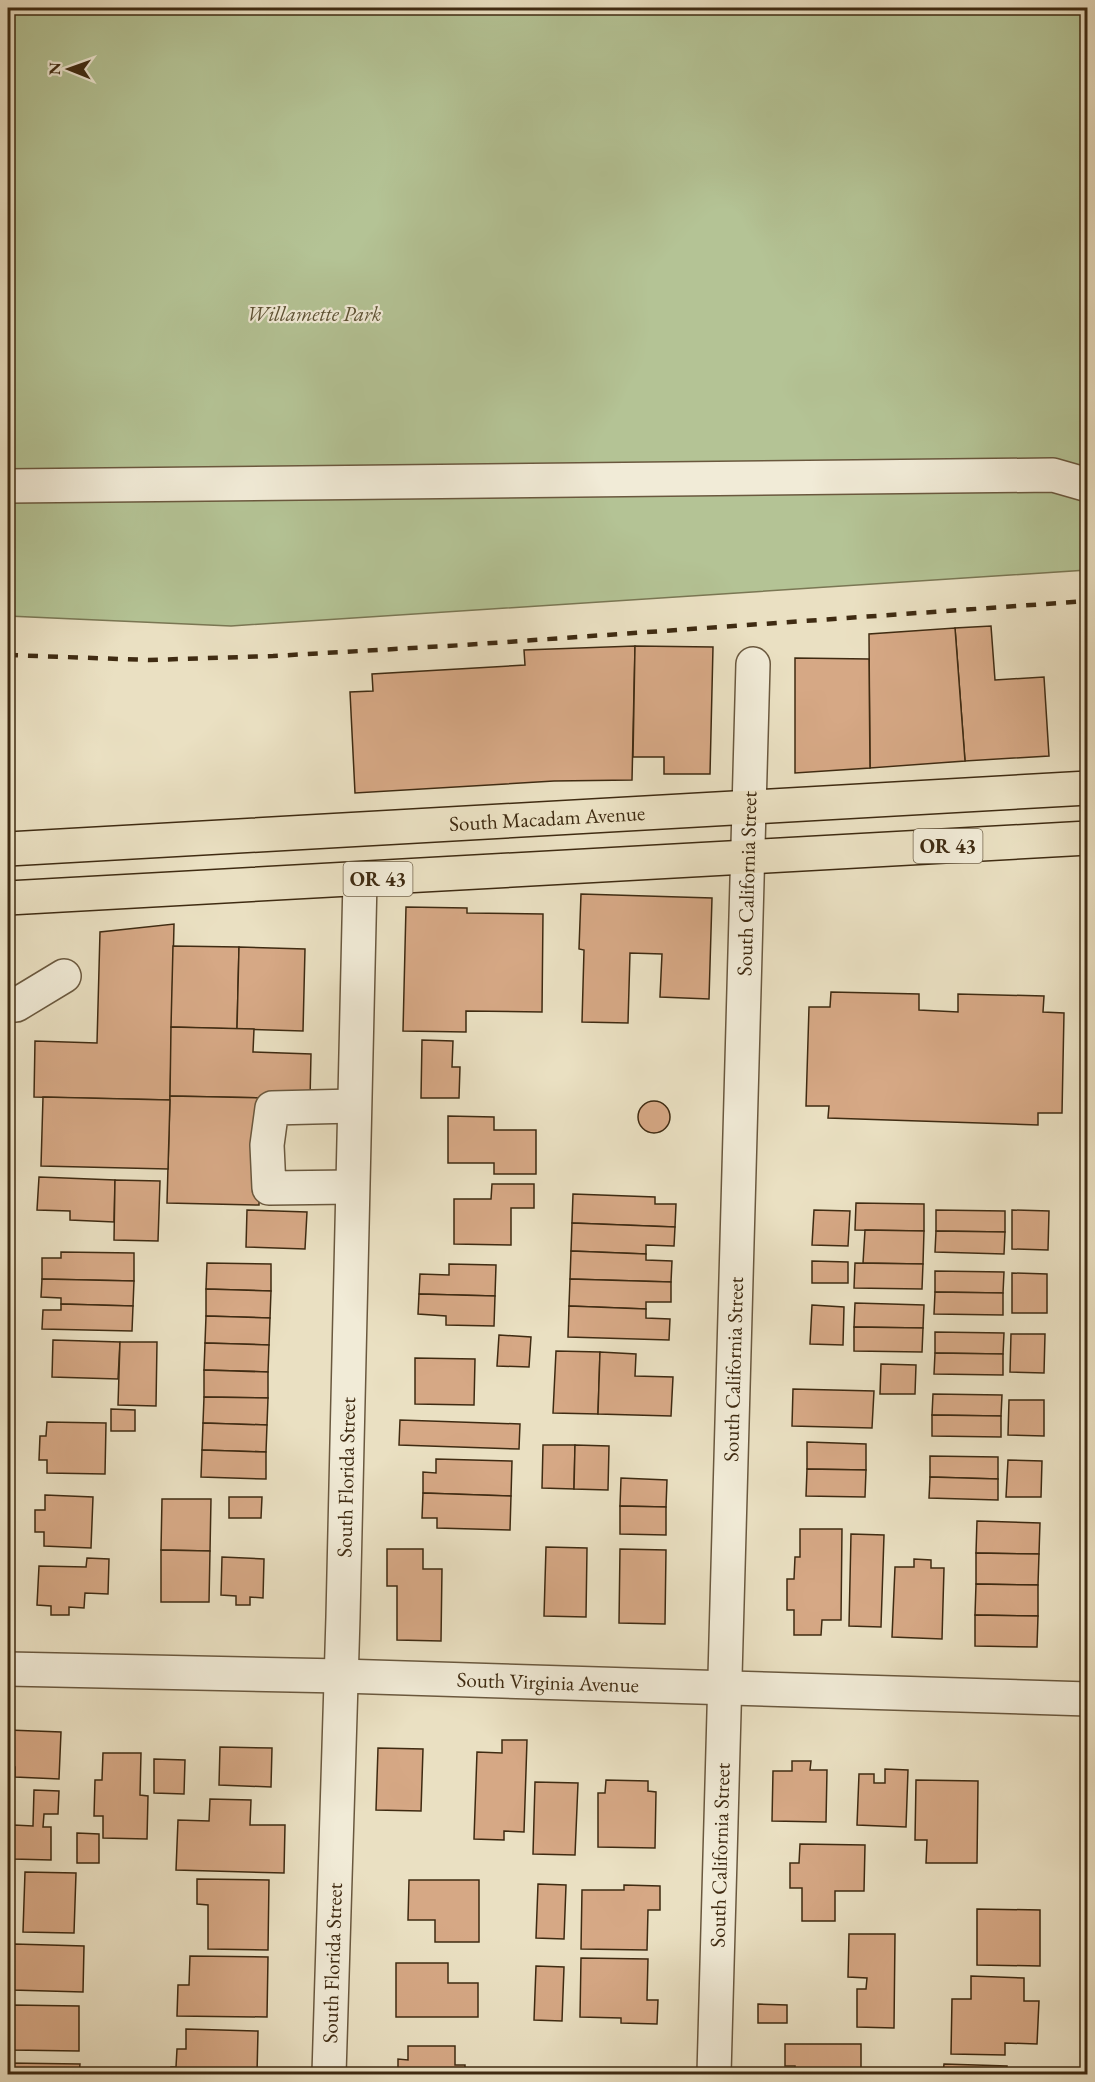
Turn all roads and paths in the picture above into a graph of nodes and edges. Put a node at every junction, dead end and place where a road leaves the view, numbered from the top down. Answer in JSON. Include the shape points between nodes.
{"nodes":[{"id":1,"x":1088,"y":485,"type":"edge"},
{"id":2,"x":8,"y":486,"type":"edge"},
{"id":3,"x":753,"y":664,"type":"dead end"},
{"id":4,"x":1088,"y":788,"type":"edge"},
{"id":5,"x":749,"y":808,"type":"junction"},
{"id":6,"x":1088,"y":838,"type":"edge"},
{"id":7,"x":8,"y":849,"type":"edge"},
{"id":8,"x":748,"y":858,"type":"junction"},
{"id":9,"x":360,"y":880,"type":"junction"},
{"id":10,"x":8,"y":898,"type":"edge"},
{"id":11,"x":64,"y":976,"type":"dead end"},
{"id":12,"x":8,"y":1005,"type":"edge"},
{"id":13,"x":354,"y":1106,"type":"junction"},
{"id":14,"x":352,"y":1187,"type":"junction"},
{"id":15,"x":8,"y":1669,"type":"edge"},
{"id":16,"x":341,"y":1676,"type":"junction"},
{"id":17,"x":725,"y":1689,"type":"junction"},
{"id":18,"x":1088,"y":1699,"type":"edge"},
{"id":19,"x":329,"y":2074,"type":"edge"},
{"id":20,"x":714,"y":2074,"type":"edge"}],
"edges":[{"from":1,"to":2,"type":"street","via":[[1053,475]]},
{"from":3,"to":5,"type":"street","name":"South California Street"},
{"from":4,"to":5,"type":"main road","name":"South Macadam Avenue","number":"OR 43"},
{"from":5,"to":7,"type":"main road","name":"South Macadam Avenue","number":"OR 43"},
{"from":5,"to":8,"type":"street","name":"South California Street"},
{"from":6,"to":8,"type":"main road","number":"OR 43"},
{"from":8,"to":9,"type":"main road","number":"OR 43"},
{"from":8,"to":17,"type":"street","name":"South California Street"},
{"from":9,"to":10,"type":"main road","number":"OR 43"},
{"from":9,"to":13,"type":"street","name":"South Florida Street"},
{"from":11,"to":12,"type":"street","via":[[16,1005]]},
{"from":13,"to":14,"type":"street","name":"South Florida Street"},
{"from":13,"to":14,"type":"street","via":[[272,1108],[267,1145],[269,1188]]},
{"from":14,"to":16,"type":"street","name":"South Florida Street"},
{"from":15,"to":16,"type":"street","name":"South Virginia Avenue"},
{"from":16,"to":17,"type":"street","name":"South Virginia Avenue"},
{"from":16,"to":19,"type":"street","name":"South Florida Street"},
{"from":17,"to":18,"type":"street","name":"South Virginia Avenue"},
{"from":17,"to":20,"type":"street","name":"South California Street"}]}
